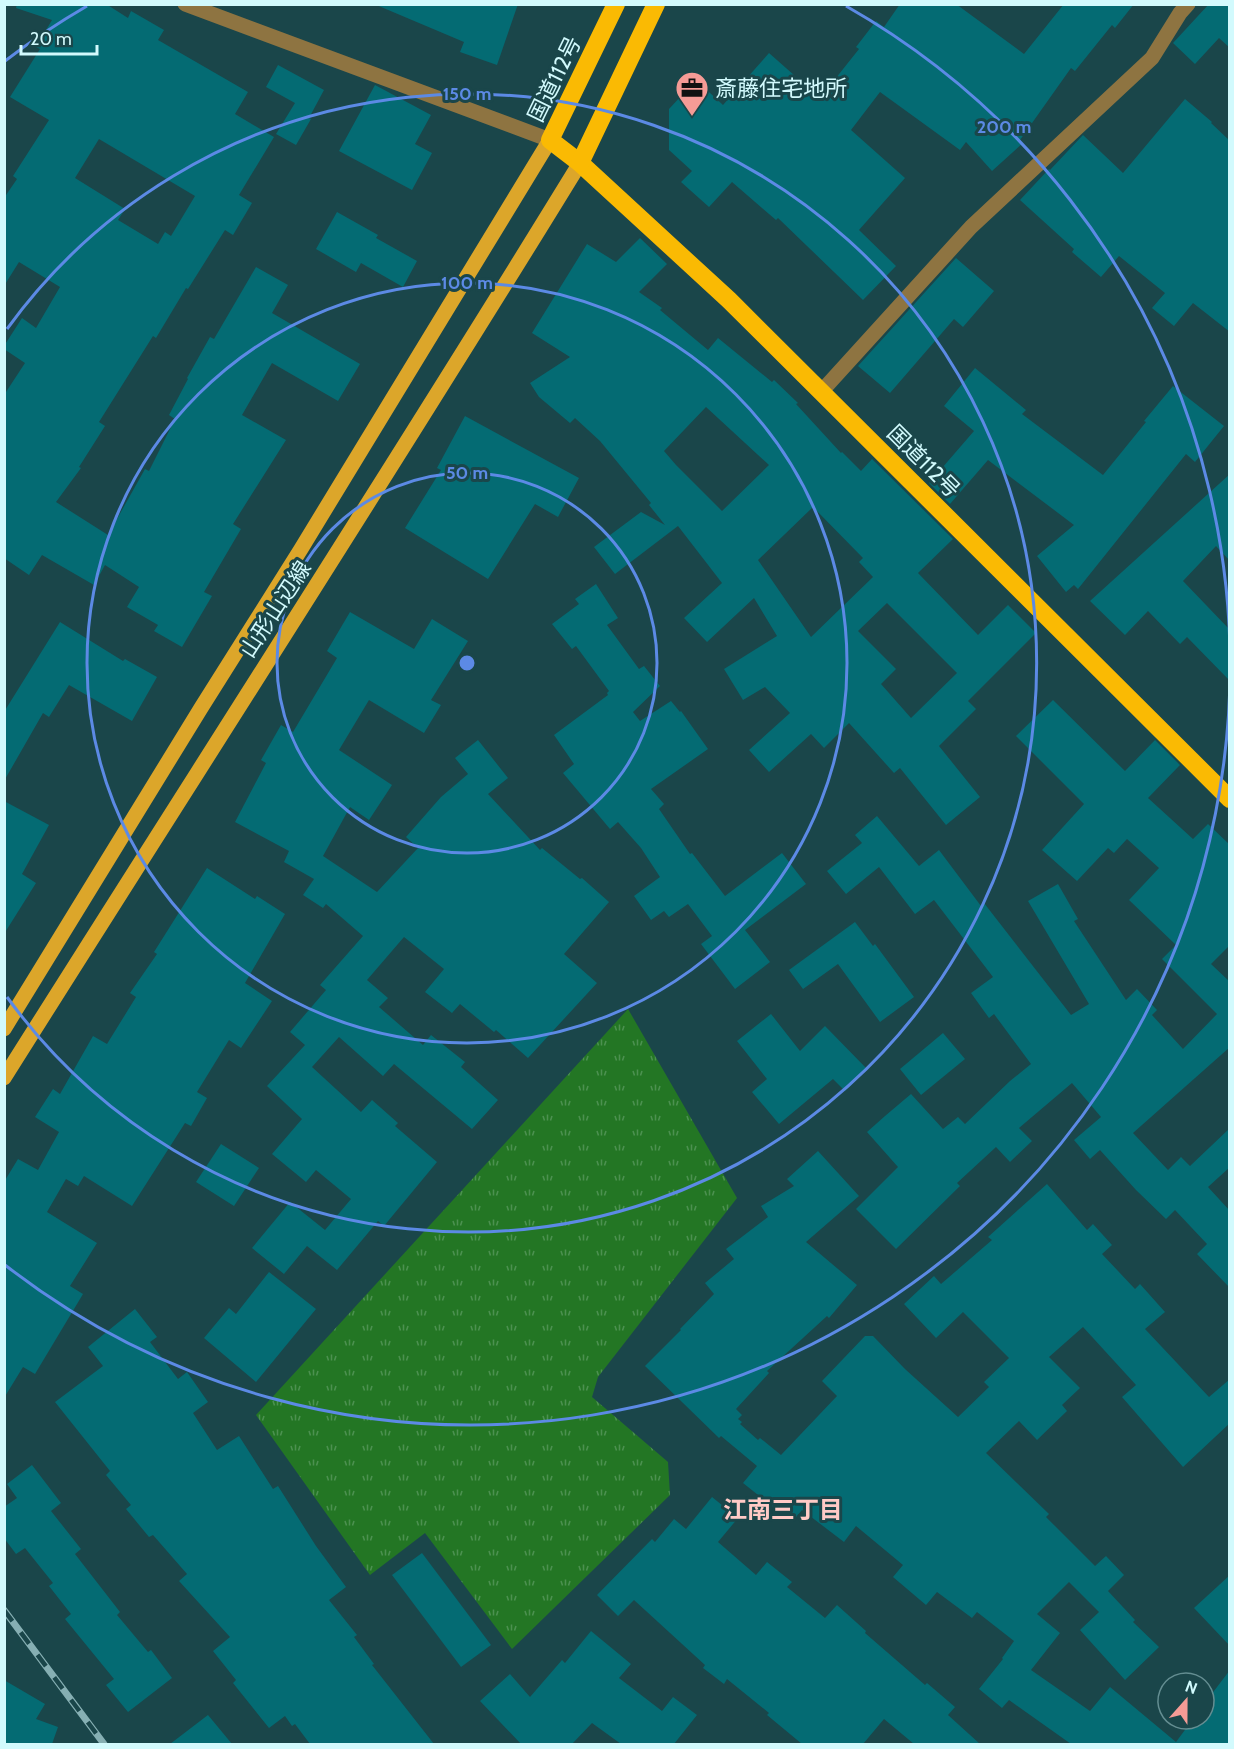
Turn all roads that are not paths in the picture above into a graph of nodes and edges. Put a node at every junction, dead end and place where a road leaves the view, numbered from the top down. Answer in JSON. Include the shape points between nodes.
{"nodes":[{"id":1,"x":185,"y":4,"type":"edge"},
{"id":2,"x":616,"y":4,"type":"edge"},
{"id":3,"x":656,"y":4,"type":"edge"},
{"id":4,"x":1188,"y":4,"type":"edge"},
{"id":5,"x":550,"y":140,"type":"junction"},
{"id":6,"x":580,"y":162,"type":"junction"},
{"id":7,"x":821,"y":392,"type":"junction"},
{"id":8,"x":1230,"y":799,"type":"edge"},
{"id":9,"x":4,"y":1029,"type":"edge"},
{"id":10,"x":4,"y":1078,"type":"edge"}],
"edges":[{"from":1,"to":5,"type":"street"},
{"from":2,"to":5,"type":"highway","name":"国道112号"},
{"from":3,"to":6,"type":"highway"},
{"from":4,"to":7,"type":"street","via":[[1152,58],[971,226]]},
{"from":5,"to":6,"type":"highway","name":"国道112号"},
{"from":5,"to":9,"type":"main road","name":"山形山辺線"},
{"from":6,"to":7,"type":"highway","name":"国道112号","via":[[729,300]]},
{"from":6,"to":10,"type":"main road","name":"山形山辺線"},
{"from":7,"to":8,"type":"highway","name":"国道112号"}]}
